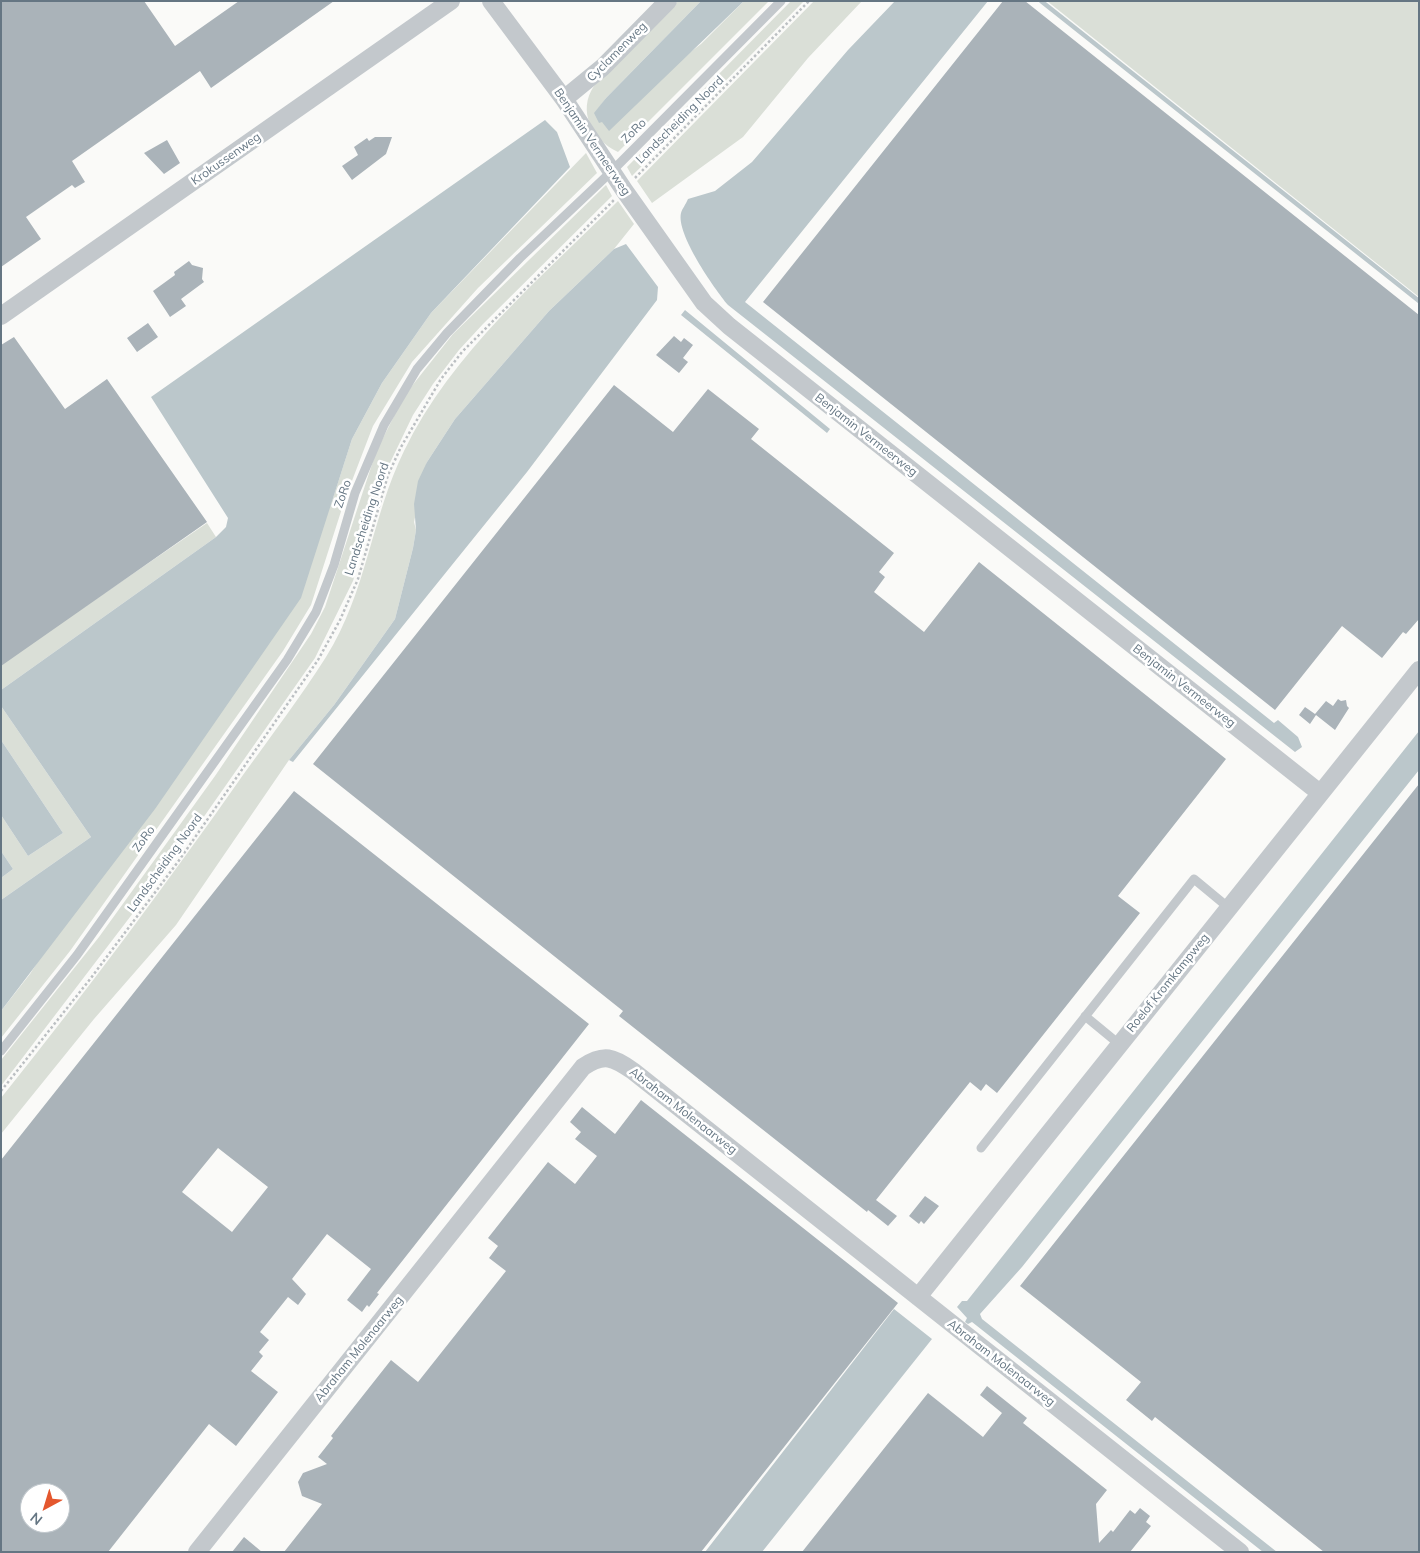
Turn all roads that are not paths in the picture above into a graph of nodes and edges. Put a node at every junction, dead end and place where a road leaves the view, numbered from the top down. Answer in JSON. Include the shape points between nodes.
{"nodes":[{"id":1,"x":451,"y":1,"type":"edge"},
{"id":2,"x":491,"y":1,"type":"edge"},
{"id":3,"x":668,"y":1,"type":"edge"},
{"id":4,"x":781,"y":1,"type":"edge"},
{"id":5,"x":564,"y":99,"type":"junction"},
{"id":6,"x":612,"y":171,"type":"junction"},
{"id":7,"x":1,"y":316,"type":"edge"},
{"id":8,"x":1419,"y":670,"type":"edge"},
{"id":9,"x":1320,"y":793,"type":"junction"},
{"id":10,"x":1228,"y":908,"type":"junction"},
{"id":11,"x":1085,"y":1016,"type":"junction"},
{"id":12,"x":1119,"y":1044,"type":"junction"},
{"id":13,"x":1,"y":1051,"type":"edge"},
{"id":14,"x":980,"y":1148,"type":"dead end"},
{"id":15,"x":918,"y":1297,"type":"junction"},
{"id":16,"x":197,"y":1552,"type":"edge"},
{"id":17,"x":1240,"y":1552,"type":"edge"}],
"edges":[{"from":1,"to":7,"type":"street","name":"Krokussenweg"},
{"from":2,"to":5,"type":"street","name":"Benjamin Vermeerweg"},
{"from":3,"to":5,"type":"street","name":"Cyclamenweg","via":[[598,71]]},
{"from":4,"to":6,"type":"lane","name":"ZoRo"},
{"from":5,"to":6,"type":"street","name":"Benjamin Vermeerweg"},
{"from":6,"to":9,"type":"street","name":"Benjamin Vermeerweg","via":[[704,303],[729,326]]},
{"from":6,"to":13,"type":"lane","name":"ZoRo","via":[[488,291],[417,369],[384,425],[358,485],[334,565],[312,620],[77,955]]},
{"from":8,"to":9,"type":"street","name":"Roelof Kromkampweg"},
{"from":9,"to":10,"type":"street","name":"Roelof Kromkampweg"},
{"from":10,"to":11,"type":"lane","via":[[1194,879]]},
{"from":10,"to":12,"type":"street","name":"Roelof Kromkampweg"},
{"from":11,"to":12,"type":"lane"},
{"from":11,"to":14,"type":"lane"},
{"from":12,"to":15,"type":"street","name":"Roelof Kromkampweg"},
{"from":15,"to":16,"type":"street","name":"Abraham Molenaarweg","via":[[633,1071],[609,1058],[596,1058],[583,1067]]},
{"from":15,"to":17,"type":"street","name":"Abraham Molenaarweg"}]}
